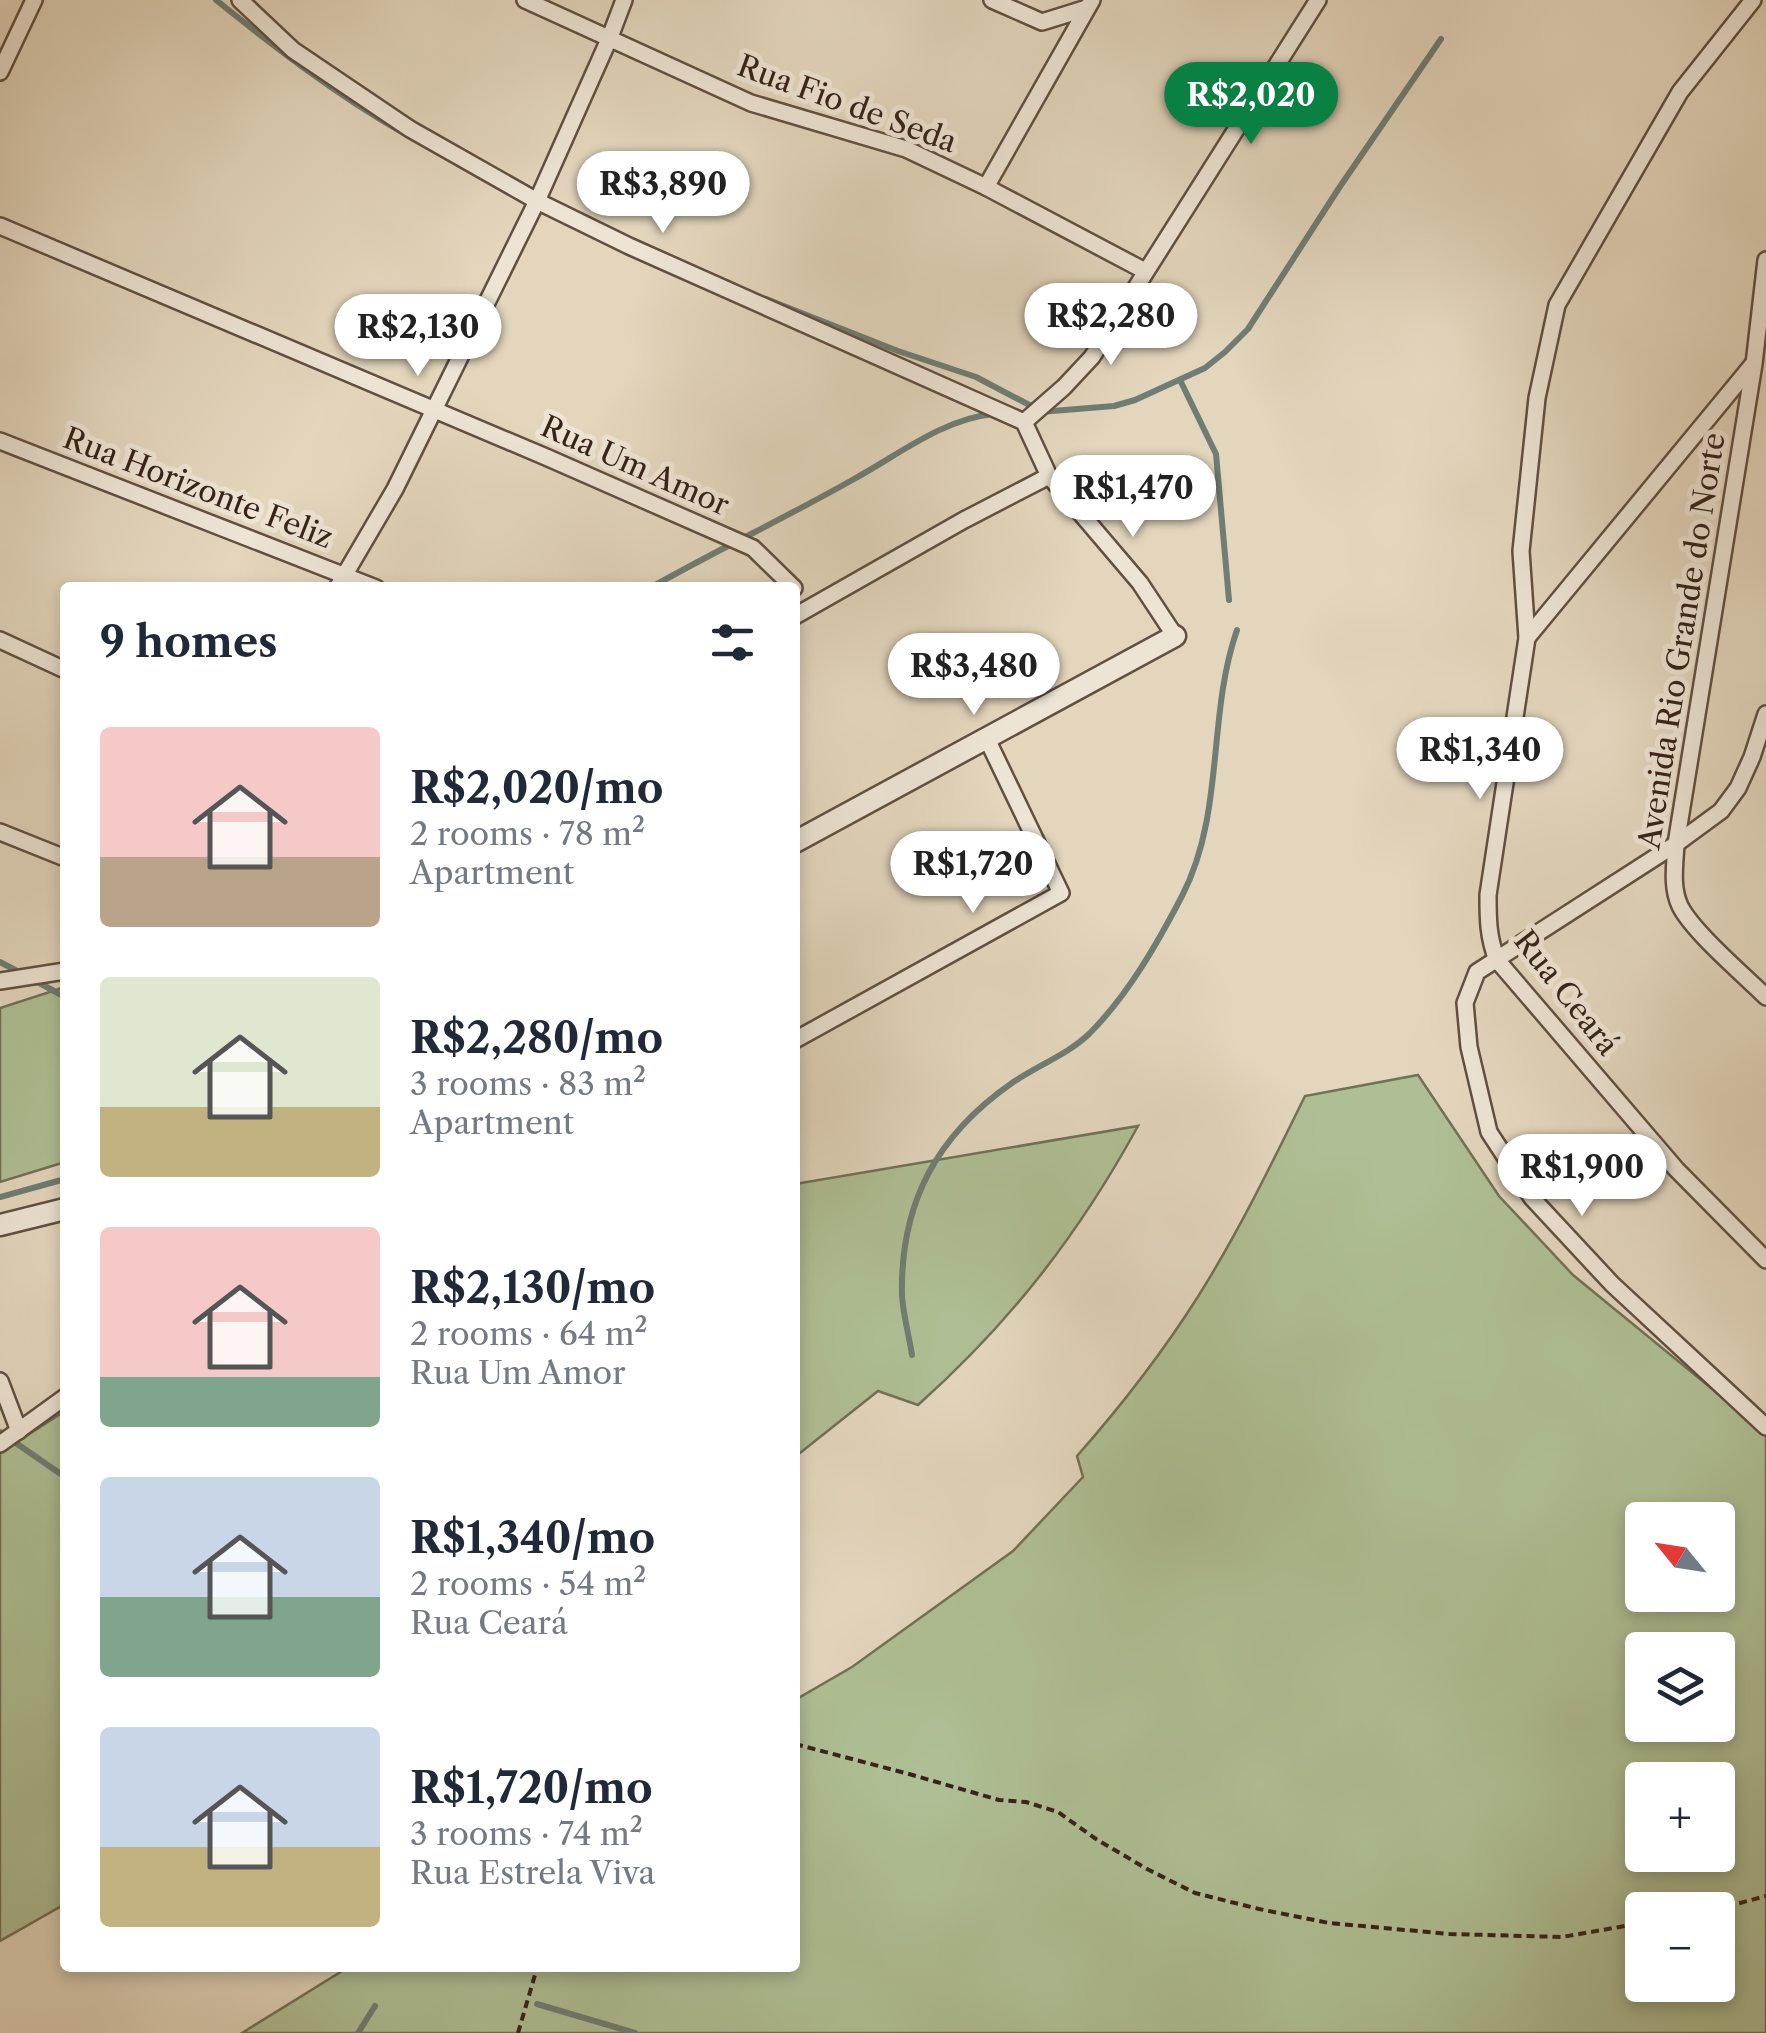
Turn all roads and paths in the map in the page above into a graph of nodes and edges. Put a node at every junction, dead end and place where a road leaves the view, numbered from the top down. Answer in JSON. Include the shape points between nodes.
{"nodes":[{"id":1,"x":34,"y":0,"type":"edge"},
{"id":2,"x":240,"y":0,"type":"edge"},
{"id":3,"x":525,"y":0,"type":"edge"},
{"id":4,"x":624,"y":0,"type":"edge"},
{"id":5,"x":992,"y":0,"type":"edge"},
{"id":6,"x":1318,"y":0,"type":"edge"},
{"id":7,"x":1752,"y":0,"type":"edge"},
{"id":8,"x":1090,"y":4,"type":"edge"},
{"id":9,"x":610,"y":37,"type":"junction"},
{"id":10,"x":0,"y":72,"type":"edge"},
{"id":11,"x":986,"y":187,"type":"junction"},
{"id":12,"x":537,"y":201,"type":"junction"},
{"id":13,"x":0,"y":226,"type":"edge"},
{"id":14,"x":1766,"y":260,"type":"edge"},
{"id":15,"x":1146,"y":270,"type":"junction"},
{"id":16,"x":1766,"y":346,"type":"edge"},
{"id":17,"x":1754,"y":364,"type":"junction"},
{"id":18,"x":434,"y":411,"type":"junction"},
{"id":19,"x":1024,"y":422,"type":"junction"},
{"id":20,"x":0,"y":441,"type":"edge"},
{"id":21,"x":1048,"y":476,"type":"junction"},
{"id":22,"x":341,"y":581,"type":"edge"},
{"id":23,"x":788,"y":582,"type":"edge"},
{"id":24,"x":802,"y":612,"type":"edge"},
{"id":25,"x":1175,"y":636,"type":"joint"},
{"id":26,"x":1527,"y":638,"type":"junction"},
{"id":27,"x":0,"y":640,"type":"edge"},
{"id":28,"x":60,"y":668,"type":"edge"},
{"id":29,"x":1766,"y":719,"type":"edge"},
{"id":30,"x":988,"y":739,"type":"junction"},
{"id":31,"x":0,"y":832,"type":"edge"},
{"id":32,"x":800,"y":839,"type":"edge"},
{"id":33,"x":1676,"y":844,"type":"junction"},
{"id":34,"x":60,"y":856,"type":"edge"},
{"id":35,"x":1497,"y":960,"type":"junction"},
{"id":36,"x":60,"y":972,"type":"edge"},
{"id":37,"x":0,"y":981,"type":"edge"},
{"id":38,"x":1766,"y":997,"type":"edge"},
{"id":39,"x":800,"y":1037,"type":"edge"},
{"id":40,"x":60,"y":1209,"type":"edge"},
{"id":41,"x":0,"y":1225,"type":"edge"},
{"id":42,"x":1766,"y":1260,"type":"edge"},
{"id":43,"x":0,"y":1381,"type":"edge"},
{"id":44,"x":60,"y":1402,"type":"edge"},
{"id":45,"x":1766,"y":1427,"type":"edge"},
{"id":46,"x":19,"y":1431,"type":"junction"},
{"id":47,"x":0,"y":1444,"type":"edge"},
{"id":48,"x":800,"y":1745,"type":"edge"},
{"id":49,"x":1766,"y":1896,"type":"edge"},
{"id":50,"x":1735,"y":1904,"type":"edge"},
{"id":51,"x":1625,"y":1926,"type":"edge"},
{"id":52,"x":536,"y":1972,"type":"edge"},
{"id":53,"x":518,"y":2033,"type":"edge"}],
"edges":[{"from":1,"to":10,"type":"street"},
{"from":2,"to":12,"type":"street","via":[[292,50],[410,129]]},
{"from":3,"to":9,"type":"street","name":"Rua Fio de Seda"},
{"from":4,"to":9,"type":"street"},
{"from":5,"to":8,"type":"street","via":[[1042,22]]},
{"from":6,"to":15,"type":"street"},
{"from":7,"to":26,"type":"street","name":"Rua Ceará","via":[[1680,92],[1556,306],[1537,398],[1520,550]]},
{"from":8,"to":11,"type":"street"},
{"from":9,"to":11,"type":"street","name":"Rua Fio de Seda","via":[[751,102],[906,149]]},
{"from":9,"to":12,"type":"street"},
{"from":11,"to":15,"type":"street","name":"Rua Fio de Seda"},
{"from":12,"to":18,"type":"street"},
{"from":12,"to":19,"type":"street"},
{"from":13,"to":18,"type":"street","name":"Rua Um Amor"},
{"from":14,"to":17,"type":"street","name":"Avenida Rio Grande do Norte"},
{"from":15,"to":19,"type":"street","via":[[1092,357]]},
{"from":16,"to":17,"type":"street"},
{"from":17,"to":26,"type":"street"},
{"from":17,"to":33,"type":"street","name":"Avenida Rio Grande do Norte"},
{"from":18,"to":22,"type":"street"},
{"from":18,"to":23,"type":"street","name":"Rua Um Amor","via":[[754,548]]},
{"from":19,"to":21,"type":"street"},
{"from":20,"to":22,"type":"street","name":"Rua Horizonte Feliz"},
{"from":21,"to":24,"type":"street"},
{"from":21,"to":25,"type":"street","via":[[1140,583]]},
{"from":25,"to":30,"type":"street"},
{"from":26,"to":35,"type":"street","name":"Rua Ceará","via":[[1488,895]]},
{"from":27,"to":28,"type":"street"},
{"from":29,"to":33,"type":"street","via":[[1722,811]]},
{"from":30,"to":32,"type":"street"},
{"from":30,"to":39,"type":"street","via":[[1062,893]]},
{"from":31,"to":34,"type":"street"},
{"from":33,"to":35,"type":"street"},
{"from":33,"to":38,"type":"street","name":"Avenida Rio Grande do Norte","via":[[1680,906]]},
{"from":35,"to":42,"type":"street","name":"Rua Ceará","via":[[1676,1169]]},
{"from":35,"to":45,"type":"street","via":[[1477,972],[1466,1003],[1489,1132],[1532,1198],[1612,1284]]},
{"from":36,"to":37,"type":"street"},
{"from":40,"to":41,"type":"street"},
{"from":43,"to":46,"type":"street"},
{"from":44,"to":46,"type":"street"},
{"from":46,"to":47,"type":"street"},
{"from":48,"to":51,"type":"path","via":[[1058,1812],[1196,1893],[1276,1912],[1393,1930],[1562,1937]]},
{"from":49,"to":50,"type":"path"},
{"from":52,"to":53,"type":"path"}]}
